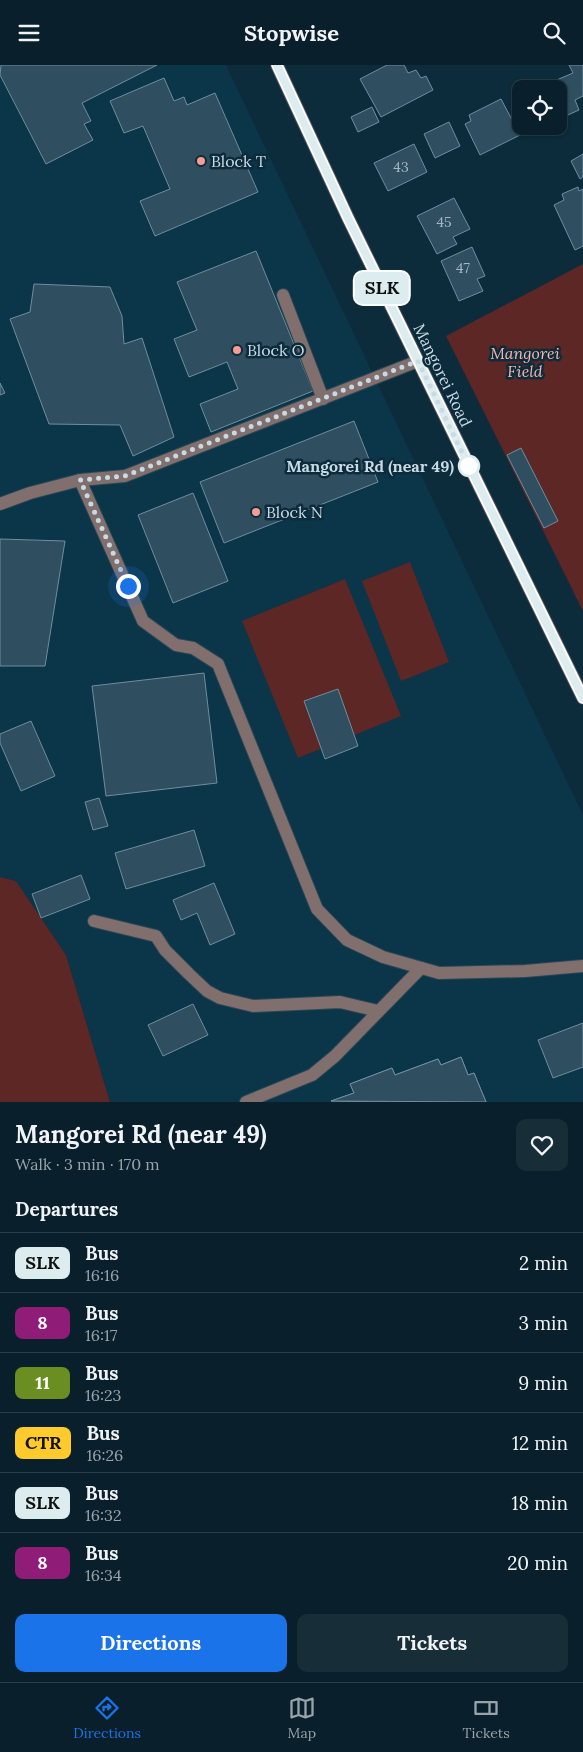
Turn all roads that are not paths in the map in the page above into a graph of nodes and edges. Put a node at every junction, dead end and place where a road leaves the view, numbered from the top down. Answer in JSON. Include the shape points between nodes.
{"nodes":[{"id":1,"x":277,"y":65,"type":"edge"},
{"id":2,"x":282,"y":295,"type":"dead end"},
{"id":3,"x":418,"y":361,"type":"junction"},
{"id":4,"x":324,"y":399,"type":"junction"},
{"id":5,"x":80,"y":480,"type":"junction"},
{"id":6,"x":0,"y":504,"type":"edge"},
{"id":7,"x":583,"y":698,"type":"edge"},
{"id":8,"x":94,"y":921,"type":"dead end"},
{"id":9,"x":583,"y":966,"type":"edge"},
{"id":10,"x":421,"y":968,"type":"junction"},
{"id":11,"x":378,"y":1011,"type":"junction"},
{"id":12,"x":246,"y":1102,"type":"edge"}],
"edges":[{"from":1,"to":3,"type":"main road","name":"Mangorei Road"},
{"from":2,"to":4,"type":"lane"},
{"from":3,"to":4,"type":"lane"},
{"from":3,"to":7,"type":"main road","name":"Mangorei Road"},
{"from":4,"to":5,"type":"lane","via":[[125,476]]},
{"from":5,"to":6,"type":"lane"},
{"from":5,"to":10,"type":"lane","via":[[144,621],[176,645],[193,648],[218,664],[317,909],[347,940],[383,957]]},
{"from":8,"to":11,"type":"lane","via":[[156,936],[189,974],[220,998],[253,1006],[340,1002]]},
{"from":9,"to":10,"type":"lane","via":[[439,973]]},
{"from":10,"to":11,"type":"lane"},
{"from":11,"to":12,"type":"lane","via":[[312,1075]]}]}
